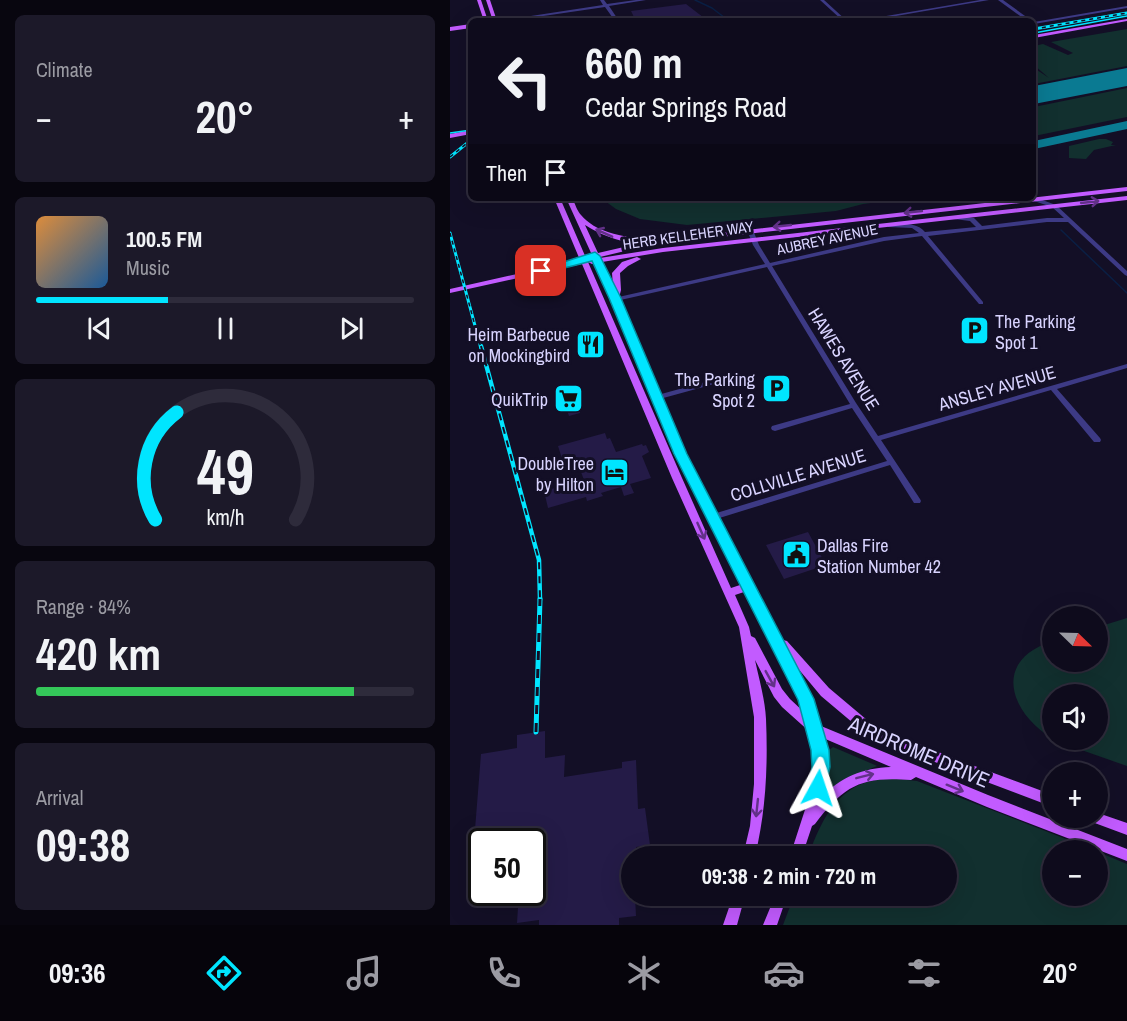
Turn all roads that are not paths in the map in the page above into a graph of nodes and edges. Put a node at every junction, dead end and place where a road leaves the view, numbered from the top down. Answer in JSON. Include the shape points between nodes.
{"nodes":[{"id":1,"x":480,"y":0,"type":"edge"},
{"id":2,"x":488,"y":0,"type":"edge"},
{"id":3,"x":644,"y":0,"type":"edge"},
{"id":4,"x":822,"y":0,"type":"edge"},
{"id":5,"x":987,"y":0,"type":"edge"},
{"id":6,"x":1000,"y":0,"type":"edge"},
{"id":7,"x":604,"y":2,"type":"edge"},
{"id":8,"x":1127,"y":7,"type":"edge"},
{"id":9,"x":485,"y":18,"type":"edge"},
{"id":10,"x":494,"y":18,"type":"edge"},
{"id":11,"x":517,"y":18,"type":"edge"},
{"id":12,"x":615,"y":18,"type":"edge"},
{"id":13,"x":842,"y":18,"type":"edge"},
{"id":14,"x":877,"y":18,"type":"edge"},
{"id":15,"x":1026,"y":18,"type":"edge"},
{"id":16,"x":1127,"y":20,"type":"edge"},
{"id":17,"x":1036,"y":21,"type":"edge"},
{"id":18,"x":468,"y":26,"type":"edge"},
{"id":19,"x":450,"y":29,"type":"edge"},
{"id":20,"x":1036,"y":37,"type":"edge"},
{"id":21,"x":468,"y":134,"type":"edge"},
{"id":22,"x":450,"y":137,"type":"edge"},
{"id":23,"x":1127,"y":189,"type":"edge"},
{"id":24,"x":1071,"y":195,"type":"junction"},
{"id":25,"x":1127,"y":198,"type":"edge"},
{"id":26,"x":1036,"y":199,"type":"edge"},
{"id":27,"x":1036,"y":200,"type":"edge"},
{"id":28,"x":558,"y":201,"type":"edge"},
{"id":29,"x":570,"y":201,"type":"edge"},
{"id":30,"x":1015,"y":201,"type":"edge"},
{"id":31,"x":1054,"y":206,"type":"junction"},
{"id":32,"x":578,"y":217,"type":"junction"},
{"id":33,"x":946,"y":217,"type":"junction"},
{"id":34,"x":1047,"y":220,"type":"junction"},
{"id":35,"x":1068,"y":220,"type":"junction"},
{"id":36,"x":874,"y":226,"type":"junction"},
{"id":37,"x":981,"y":228,"type":"junction"},
{"id":38,"x":750,"y":230,"type":"junction"},
{"id":39,"x":922,"y":234,"type":"junction"},
{"id":40,"x":753,"y":239,"type":"junction"},
{"id":41,"x":675,"y":240,"type":"junction"},
{"id":42,"x":688,"y":247,"type":"junction"},
{"id":43,"x":596,"y":259,"type":"junction"},
{"id":44,"x":584,"y":261,"type":"junction"},
{"id":45,"x":768,"y":264,"type":"junction"},
{"id":46,"x":1127,"y":274,"type":"edge"},
{"id":47,"x":450,"y":291,"type":"edge"},
{"id":48,"x":616,"y":299,"type":"junction"},
{"id":49,"x":981,"y":303,"type":"dead end"},
{"id":50,"x":636,"y":349,"type":"junction"},
{"id":51,"x":624,"y":352,"type":"junction"},
{"id":52,"x":1127,"y":366,"type":"edge"},
{"id":53,"x":716,"y":381,"type":"dead end"},
{"id":54,"x":1052,"y":387,"type":"junction"},
{"id":55,"x":656,"y":398,"type":"junction"},
{"id":56,"x":645,"y":401,"type":"junction"},
{"id":57,"x":854,"y":405,"type":"junction"},
{"id":58,"x":775,"y":428,"type":"dead end"},
{"id":59,"x":876,"y":439,"type":"junction"},
{"id":60,"x":1097,"y":440,"type":"dead end"},
{"id":61,"x":891,"y":462,"type":"junction"},
{"id":62,"x":691,"y":475,"type":"junction"},
{"id":63,"x":677,"y":478,"type":"junction"},
{"id":64,"x":917,"y":501,"type":"dead end"},
{"id":65,"x":713,"y":517,"type":"junction"},
{"id":66,"x":750,"y":586,"type":"junction"},
{"id":67,"x":728,"y":593,"type":"junction"},
{"id":68,"x":744,"y":627,"type":"junction"},
{"id":69,"x":774,"y":633,"type":"junction"},
{"id":70,"x":816,"y":730,"type":"junction"},
{"id":71,"x":924,"y":775,"type":"junction"},
{"id":72,"x":1042,"y":797,"type":"edge"},
{"id":73,"x":1108,"y":822,"type":"edge"},
{"id":74,"x":807,"y":827,"type":"junction"},
{"id":75,"x":1127,"y":829,"type":"edge"},
{"id":76,"x":751,"y":846,"type":"edge"},
{"id":77,"x":800,"y":846,"type":"edge"},
{"id":78,"x":1127,"y":855,"type":"edge"},
{"id":79,"x":736,"y":906,"type":"edge"},
{"id":80,"x":777,"y":906,"type":"edge"},
{"id":81,"x":730,"y":925,"type":"edge"},
{"id":82,"x":770,"y":925,"type":"edge"}],
"edges":[{"from":1,"to":2,"type":"main road"},
{"from":1,"to":9,"type":"main road"},
{"from":2,"to":10,"type":"main road"},
{"from":3,"to":7,"type":"street"},
{"from":4,"to":13,"type":"street"},
{"from":5,"to":14,"type":"street"},
{"from":6,"to":15,"type":"street"},
{"from":7,"to":11,"type":"street"},
{"from":7,"to":12,"type":"street"},
{"from":8,"to":17,"type":"street"},
{"from":16,"to":20,"type":"main road"},
{"from":18,"to":19,"type":"main road"},
{"from":21,"to":22,"type":"main road"},
{"from":23,"to":24,"type":"main road","name":"HERB KELLEHER WAY"},
{"from":24,"to":26,"type":"main road","name":"HERB KELLEHER WAY"},
{"from":24,"to":31,"type":"street"},
{"from":31,"to":25,"type":"main road","name":"HERB KELLEHER WAY","one_way":true},
{"from":27,"to":31,"type":"street"},
{"from":28,"to":44,"type":"main road"},
{"from":29,"to":32,"type":"main road"},
{"from":30,"to":38,"type":"main road","name":"HERB KELLEHER WAY","one_way":true},
{"from":31,"to":33,"type":"main road","name":"HERB KELLEHER WAY"},
{"from":31,"to":34,"type":"street","via":[[1054,215]]},
{"from":31,"to":35,"type":"street"},
{"from":41,"to":32,"type":"main road","one_way":true,"via":[[615,238]]},
{"from":32,"to":43,"type":"main road"},
{"from":33,"to":36,"type":"main road","name":"HERB KELLEHER WAY"},
{"from":33,"to":37,"type":"street","via":[[972,219]]},
{"from":34,"to":35,"type":"street","name":"AUBREY AVENUE"},
{"from":34,"to":37,"type":"street","name":"AUBREY AVENUE"},
{"from":35,"to":46,"type":"street"},
{"from":36,"to":39,"type":"street","via":[[913,226]]},
{"from":36,"to":40,"type":"main road","name":"HERB KELLEHER WAY"},
{"from":37,"to":39,"type":"street","name":"AUBREY AVENUE"},
{"from":38,"to":40,"type":"street","name":"HAWES AVENUE"},
{"from":38,"to":41,"type":"main road","name":"HERB KELLEHER WAY"},
{"from":39,"to":45,"type":"street","name":"AUBREY AVENUE"},
{"from":39,"to":49,"type":"street"},
{"from":40,"to":42,"type":"main road","name":"HERB KELLEHER WAY"},
{"from":40,"to":45,"type":"street","name":"HAWES AVENUE"},
{"from":41,"to":43,"type":"main road","name":"HERB KELLEHER WAY","via":[[637,245]]},
{"from":42,"to":43,"type":"main road","name":"HERB KELLEHER WAY"},
{"from":42,"to":48,"type":"main road","via":[[625,264],[615,275]]},
{"from":43,"to":44,"type":"main road","name":"HERB KELLEHER WAY"},
{"from":43,"to":48,"type":"main road"},
{"from":44,"to":47,"type":"main road","name":"HERB KELLEHER WAY"},
{"from":44,"to":51,"type":"main road"},
{"from":45,"to":48,"type":"street","name":"AUBREY AVENUE"},
{"from":45,"to":57,"type":"street","name":"HAWES AVENUE"},
{"from":48,"to":50,"type":"main road"},
{"from":50,"to":51,"type":"main road"},
{"from":50,"to":55,"type":"main road"},
{"from":51,"to":56,"type":"main road"},
{"from":52,"to":54,"type":"street","name":"ANSLEY AVENUE"},
{"from":53,"to":55,"type":"street"},
{"from":54,"to":59,"type":"street","name":"ANSLEY AVENUE"},
{"from":54,"to":60,"type":"street"},
{"from":55,"to":56,"type":"main road"},
{"from":55,"to":62,"type":"main road"},
{"from":56,"to":63,"type":"main road"},
{"from":57,"to":58,"type":"street"},
{"from":57,"to":59,"type":"street","name":"HAWES AVENUE"},
{"from":59,"to":61,"type":"street","name":"HAWES AVENUE"},
{"from":61,"to":64,"type":"street","name":"HAWES AVENUE"},
{"from":61,"to":65,"type":"street","name":"COLLVILLE AVENUE"},
{"from":62,"to":63,"type":"main road"},
{"from":62,"to":65,"type":"main road"},
{"from":63,"to":67,"type":"main road","one_way":true},
{"from":65,"to":66,"type":"main road"},
{"from":66,"to":67,"type":"main road"},
{"from":66,"to":69,"type":"main road"},
{"from":67,"to":68,"type":"main road"},
{"from":68,"to":70,"type":"main road","name":"AIRDROME DRIVE","one_way":true,"via":[[778,693]]},
{"from":68,"to":76,"type":"main road","one_way":true,"via":[[760,717],[760,784]]},
{"from":69,"to":70,"type":"main road","via":[[806,699]]},
{"from":69,"to":72,"type":"main road","name":"AIRDROME DRIVE","via":[[825,692],[863,724]]},
{"from":70,"to":71,"type":"main road","name":"AIRDROME DRIVE"},
{"from":70,"to":74,"type":"main road","via":[[821,767]]},
{"from":74,"to":71,"type":"main road","one_way":true,"via":[[836,791],[859,776],[891,772]]},
{"from":71,"to":78,"type":"main road","name":"AIRDROME DRIVE","one_way":true},
{"from":73,"to":75,"type":"main road"},
{"from":74,"to":77,"type":"main road"},
{"from":79,"to":81,"type":"main road"},
{"from":80,"to":82,"type":"main road"}]}
